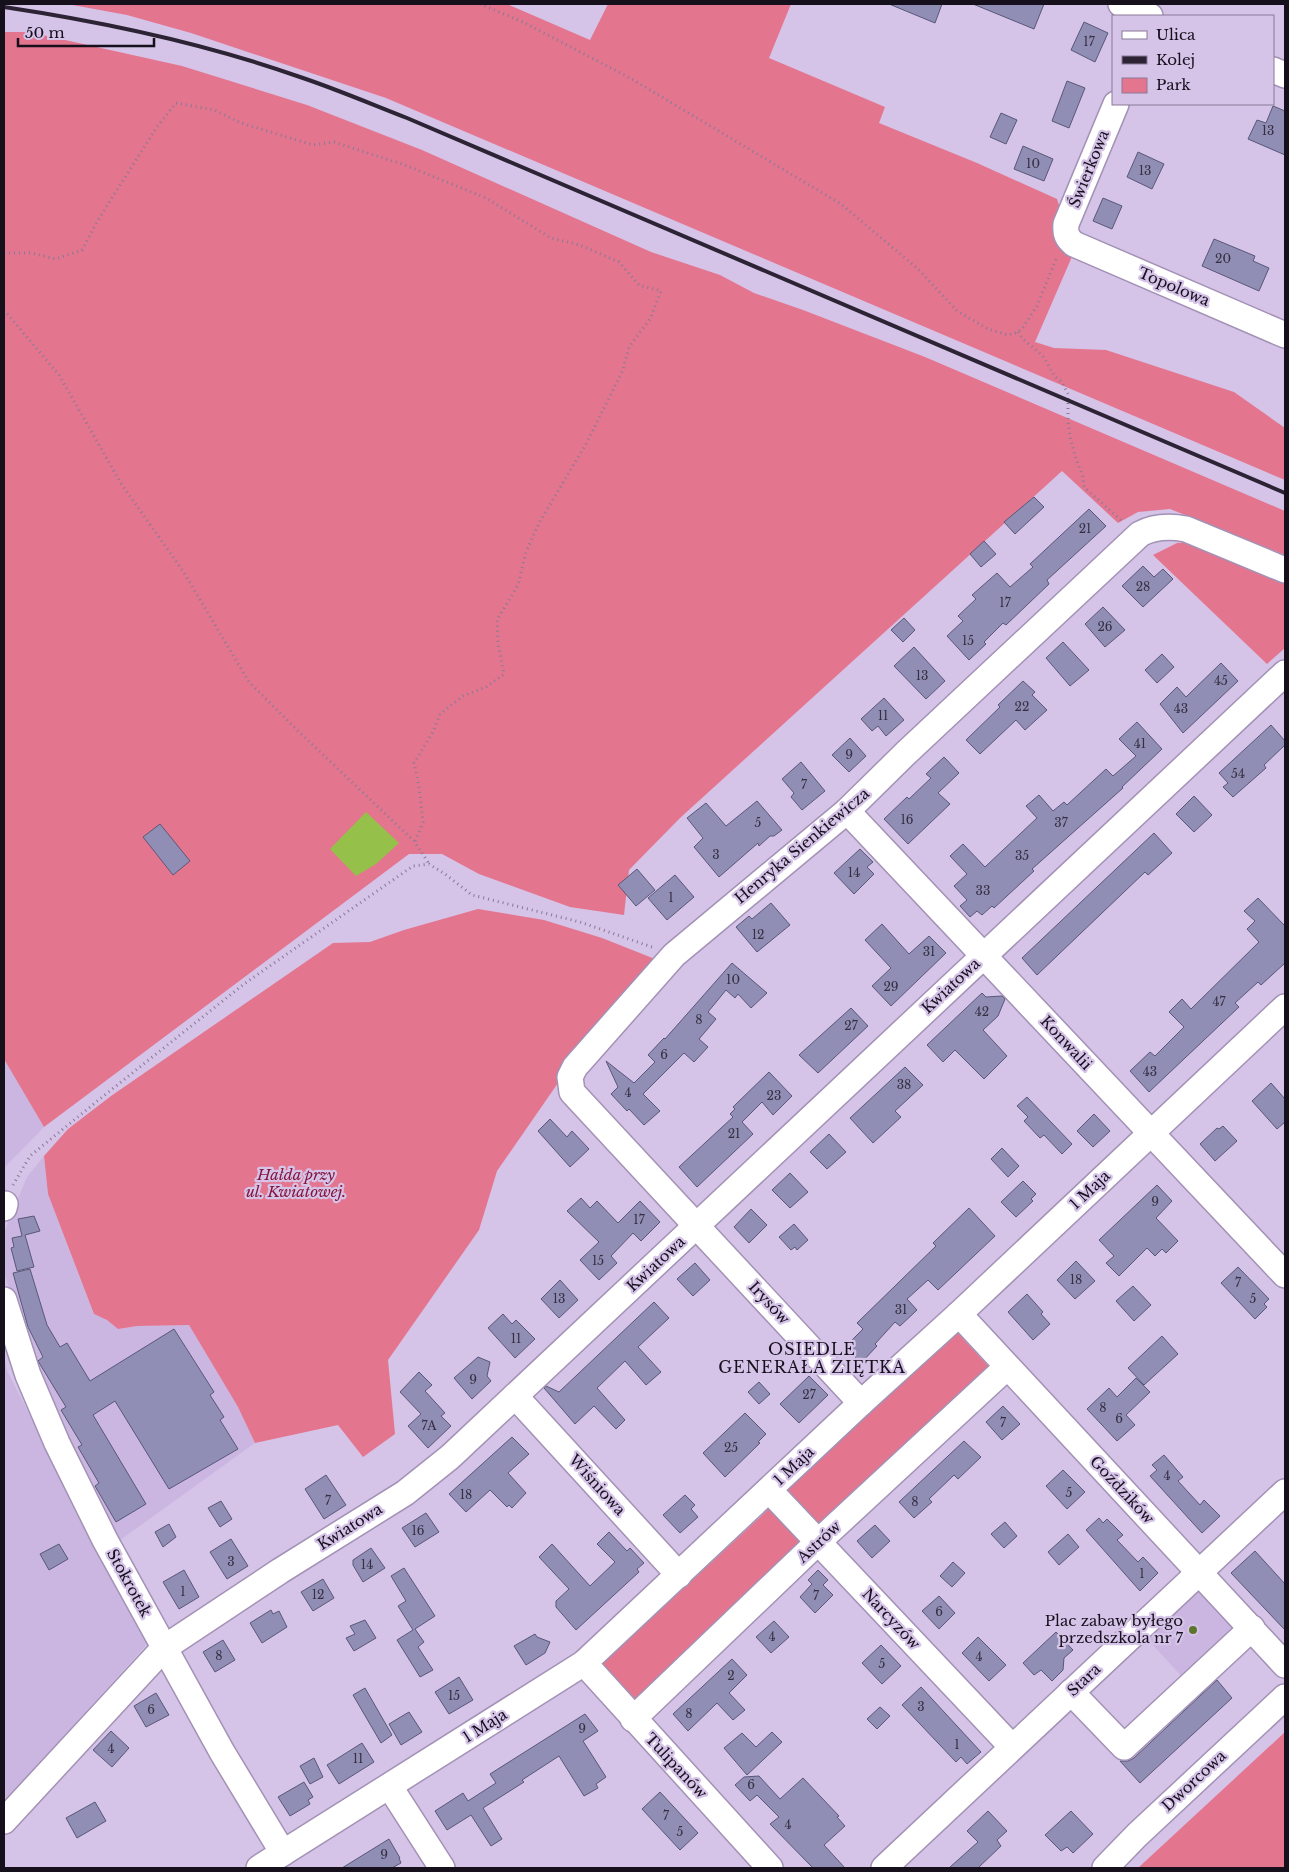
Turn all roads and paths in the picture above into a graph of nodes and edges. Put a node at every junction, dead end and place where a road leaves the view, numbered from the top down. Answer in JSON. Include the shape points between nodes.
{"nodes":[{"id":1,"x":480,"y":4,"type":"edge"},
{"id":2,"x":1121,"y":4,"type":"edge"},
{"id":3,"x":1148,"y":15,"type":"edge"},
{"id":4,"x":1116,"y":105,"type":"edge"},
{"id":5,"x":1066,"y":236,"type":"junction"},
{"id":6,"x":4,"y":252,"type":"edge"},
{"id":7,"x":4,"y":310,"type":"edge"},
{"id":8,"x":1018,"y":332,"type":"junction"},
{"id":9,"x":1285,"y":335,"type":"edge"},
{"id":10,"x":1140,"y":534,"type":"junction"},
{"id":11,"x":1285,"y":570,"type":"edge"},
{"id":12,"x":1285,"y":673,"type":"edge"},
{"id":13,"x":847,"y":811,"type":"junction"},
{"id":14,"x":415,"y":842,"type":"junction"},
{"id":15,"x":429,"y":864,"type":"junction"},
{"id":16,"x":674,"y":955,"type":"junction"},
{"id":17,"x":983,"y":956,"type":"junction"},
{"id":18,"x":1285,"y":1007,"type":"edge"},
{"id":19,"x":1151,"y":1133,"type":"junction"},
{"id":20,"x":4,"y":1206,"type":"edge"},
{"id":21,"x":697,"y":1225,"type":"junction"},
{"id":22,"x":1285,"y":1275,"type":"edge"},
{"id":23,"x":4,"y":1300,"type":"edge"},
{"id":24,"x":959,"y":1314,"type":"junction"},
{"id":25,"x":1007,"y":1367,"type":"junction"},
{"id":26,"x":515,"y":1396,"type":"junction"},
{"id":27,"x":862,"y":1403,"type":"junction"},
{"id":28,"x":769,"y":1490,"type":"junction"},
{"id":29,"x":1285,"y":1492,"type":"edge"},
{"id":30,"x":818,"y":1542,"type":"junction"},
{"id":31,"x":1199,"y":1572,"type":"junction"},
{"id":32,"x":679,"y":1575,"type":"junction"},
{"id":33,"x":1252,"y":1628,"type":"junction"},
{"id":34,"x":164,"y":1648,"type":"junction"},
{"id":35,"x":584,"y":1663,"type":"junction"},
{"id":36,"x":1285,"y":1665,"type":"edge"},
{"id":37,"x":1071,"y":1692,"type":"junction"},
{"id":38,"x":1285,"y":1697,"type":"edge"},
{"id":39,"x":633,"y":1719,"type":"junction"},
{"id":40,"x":1012,"y":1748,"type":"junction"},
{"id":41,"x":390,"y":1787,"type":"junction"},
{"id":42,"x":4,"y":1821,"type":"edge"},
{"id":43,"x":283,"y":1853,"type":"junction"},
{"id":44,"x":259,"y":1868,"type":"edge"},
{"id":45,"x":442,"y":1868,"type":"edge"},
{"id":46,"x":770,"y":1868,"type":"edge"},
{"id":47,"x":884,"y":1868,"type":"edge"},
{"id":48,"x":1105,"y":1868,"type":"edge"}],
"edges":[{"from":1,"to":8,"type":"path","via":[[523,22],[630,78],[770,160],[862,220],[918,269],[957,310],[998,333]]},
{"from":2,"to":3,"type":"street"},
{"from":4,"to":5,"type":"street","name":"Świerkowa","via":[[1066,224]]},
{"from":5,"to":8,"type":"path","via":[[1037,306]]},
{"from":5,"to":9,"type":"street","name":"Topolowa","via":[[1074,244]]},
{"from":6,"to":14,"type":"path","via":[[31,253],[56,259],[82,250],[157,127],[176,103],[214,110],[313,145],[334,142],[405,165],[486,198],[551,238],[580,245],[619,262],[639,285],[661,291],[650,319],[629,347],[623,370],[595,427],[539,523],[526,552],[518,585],[497,620],[504,674],[486,687],[463,696],[440,714],[414,763],[423,822]]},
{"from":7,"to":14,"type":"path","via":[[59,375],[122,485],[183,571],[249,682]]},
{"from":8,"to":10,"type":"path","via":[[1043,356],[1068,394],[1070,437],[1084,487]]},
{"from":10,"to":11,"type":"street","name":"Henryka Sienkiewicza","via":[[1170,526],[1186,528]]},
{"from":10,"to":13,"type":"street","name":"Henryka Sienkiewicza"},
{"from":12,"to":17,"type":"street","name":"Kwiatowa"},
{"from":13,"to":16,"type":"street","name":"Henryka Sienkiewicza"},
{"from":13,"to":17,"type":"street","name":"Konwalii"},
{"from":14,"to":15,"type":"path"},
{"from":15,"to":16,"type":"path","via":[[472,895],[580,922]]},
{"from":15,"to":20,"type":"path","via":[[413,866],[319,930],[244,984],[106,1094],[30,1156],[16,1177]]},
{"from":16,"to":21,"type":"street","name":"Henryka Sienkiewicza","via":[[575,1067],[570,1077],[572,1092]]},
{"from":17,"to":19,"type":"street","name":"Konwalii"},
{"from":17,"to":21,"type":"street","name":"Kwiatowa"},
{"from":18,"to":19,"type":"street","name":"1 Maja"},
{"from":19,"to":22,"type":"street","name":"Konwalii"},
{"from":19,"to":24,"type":"street","name":"1 Maja"},
{"from":21,"to":26,"type":"street","name":"Kwiatowa"},
{"from":21,"to":27,"type":"street","name":"Irysów"},
{"from":23,"to":34,"type":"street","name":"Stokrotek","via":[[28,1375],[58,1443],[104,1540]]},
{"from":24,"to":25,"type":"street","name":"Goździków"},
{"from":24,"to":27,"type":"street","name":"1 Maja"},
{"from":25,"to":30,"type":"street","name":"Astrów"},
{"from":25,"to":31,"type":"street","name":"Goździków"},
{"from":26,"to":32,"type":"street","name":"Wiśniowa"},
{"from":26,"to":34,"type":"street","name":"Kwiatowa","via":[[444,1462],[405,1493]]},
{"from":27,"to":28,"type":"street","name":"1 Maja"},
{"from":28,"to":30,"type":"street","name":"Narcyzów"},
{"from":28,"to":32,"type":"street","name":"1 Maja"},
{"from":29,"to":31,"type":"street","name":"Stara"},
{"from":30,"to":39,"type":"street","name":"Astrów"},
{"from":30,"to":40,"type":"street","name":"Narcyzów"},
{"from":31,"to":33,"type":"street","name":"Goździków"},
{"from":31,"to":37,"type":"street","name":"Stara"},
{"from":32,"to":35,"type":"street","name":"1 Maja"},
{"from":33,"to":36,"type":"street","name":"Goździków"},
{"from":33,"to":37,"type":"street","via":[[1124,1747]]},
{"from":34,"to":42,"type":"street","name":"Kwiatowa"},
{"from":34,"to":43,"type":"street","name":"Stokrotek"},
{"from":35,"to":39,"type":"street","name":"Tulipanów"},
{"from":35,"to":41,"type":"street","name":"1 Maja"},
{"from":37,"to":40,"type":"street","name":"Stara"},
{"from":38,"to":48,"type":"street","name":"Dworcowa","via":[[1136,1835]]},
{"from":39,"to":46,"type":"street","name":"Tulipanów"},
{"from":40,"to":47,"type":"street","name":"Stara"},
{"from":41,"to":43,"type":"street","name":"1 Maja"},
{"from":41,"to":45,"type":"street"},
{"from":43,"to":44,"type":"street","name":"1 Maja"}]}
